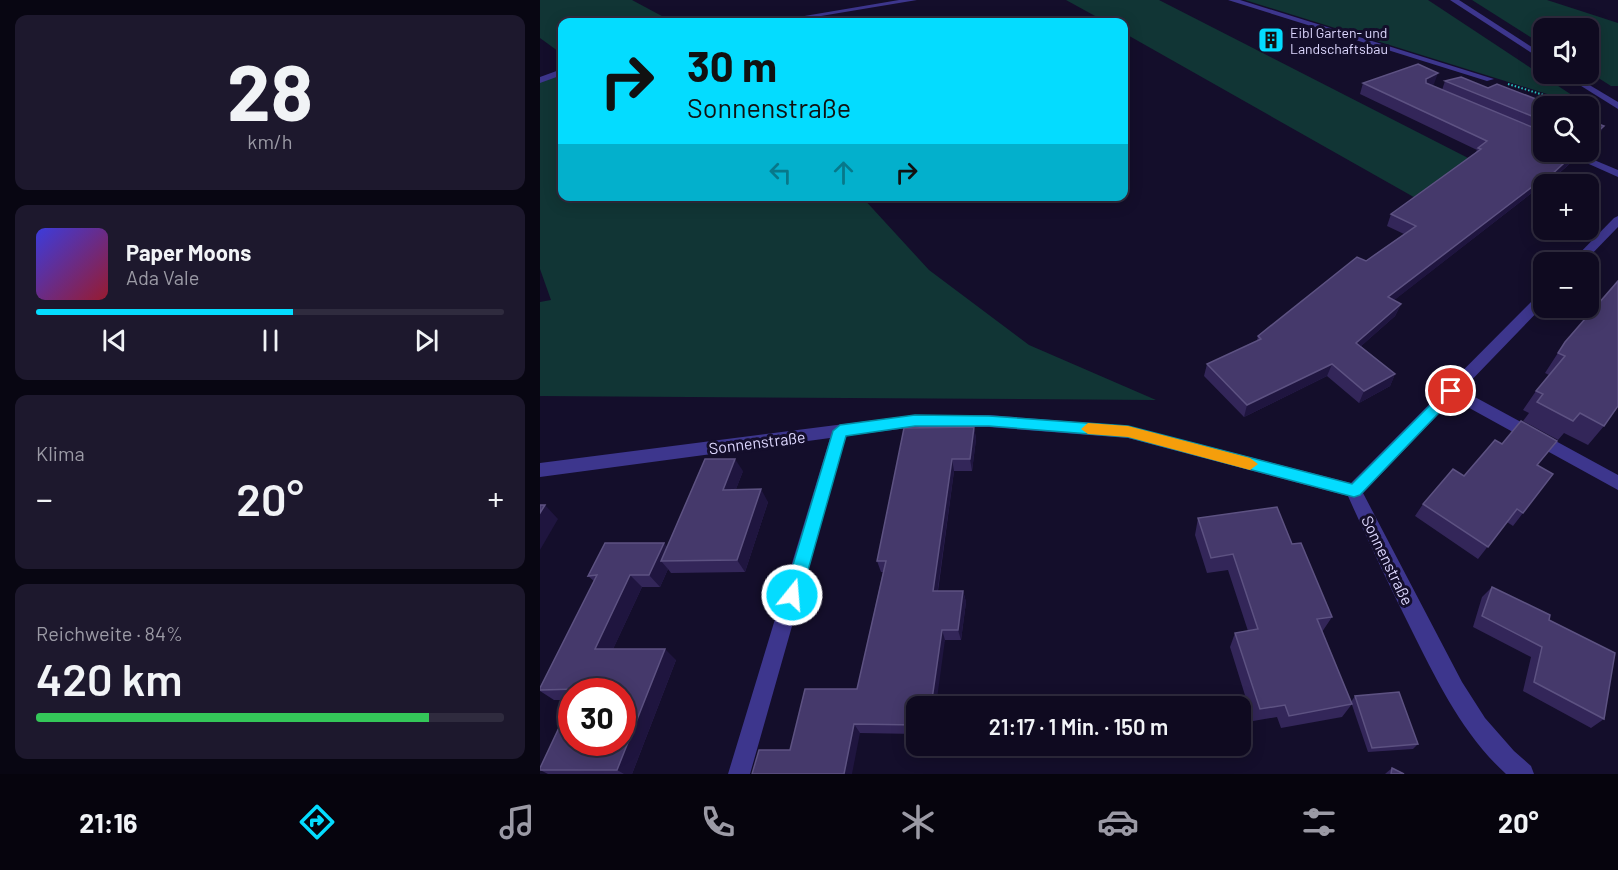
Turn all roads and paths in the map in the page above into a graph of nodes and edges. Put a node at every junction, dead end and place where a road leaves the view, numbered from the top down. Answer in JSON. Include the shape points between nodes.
{"nodes":[{"id":1,"x":913,"y":0,"type":"edge"},
{"id":2,"x":1232,"y":0,"type":"edge"},
{"id":3,"x":1454,"y":0,"type":"edge"},
{"id":4,"x":798,"y":18,"type":"edge"},
{"id":5,"x":1533,"y":52,"type":"edge"},
{"id":6,"x":558,"y":73,"type":"edge"},
{"id":7,"x":1490,"y":79,"type":"joint"},
{"id":8,"x":540,"y":80,"type":"edge"},
{"id":9,"x":1582,"y":84,"type":"edge"},
{"id":10,"x":1549,"y":96,"type":"edge"},
{"id":11,"x":1618,"y":106,"type":"edge"},
{"id":12,"x":1590,"y":162,"type":"edge"},
{"id":13,"x":1618,"y":174,"type":"edge"},
{"id":14,"x":1618,"y":220,"type":"edge"},
{"id":15,"x":1587,"y":252,"type":"edge"},
{"id":16,"x":1533,"y":308,"type":"edge"},
{"id":17,"x":1451,"y":391,"type":"junction"},
{"id":18,"x":840,"y":431,"type":"junction"},
{"id":19,"x":540,"y":470,"type":"edge"},
{"id":20,"x":1618,"y":483,"type":"edge"},
{"id":21,"x":1354,"y":491,"type":"junction"},
{"id":22,"x":739,"y":774,"type":"edge"},
{"id":23,"x":1523,"y":774,"type":"edge"}],
"edges":[{"from":1,"to":4,"type":"street"},
{"from":2,"to":7,"type":"street"},
{"from":3,"to":5,"type":"street"},
{"from":6,"to":8,"type":"street"},
{"from":7,"to":10,"type":"path"},
{"from":9,"to":11,"type":"street"},
{"from":12,"to":13,"type":"street"},
{"from":14,"to":15,"type":"street"},
{"from":16,"to":17,"type":"street"},
{"from":17,"to":20,"type":"street"},
{"from":17,"to":21,"type":"street"},
{"from":18,"to":19,"type":"street","name":"Sonnenstraße"},
{"from":18,"to":21,"type":"street","name":"Sonnenstraße","via":[[915,421],[989,421],[1128,432]]},
{"from":18,"to":22,"type":"street"},
{"from":21,"to":23,"type":"street","name":"Sonnenstraße","via":[[1460,703],[1485,736]]}]}
